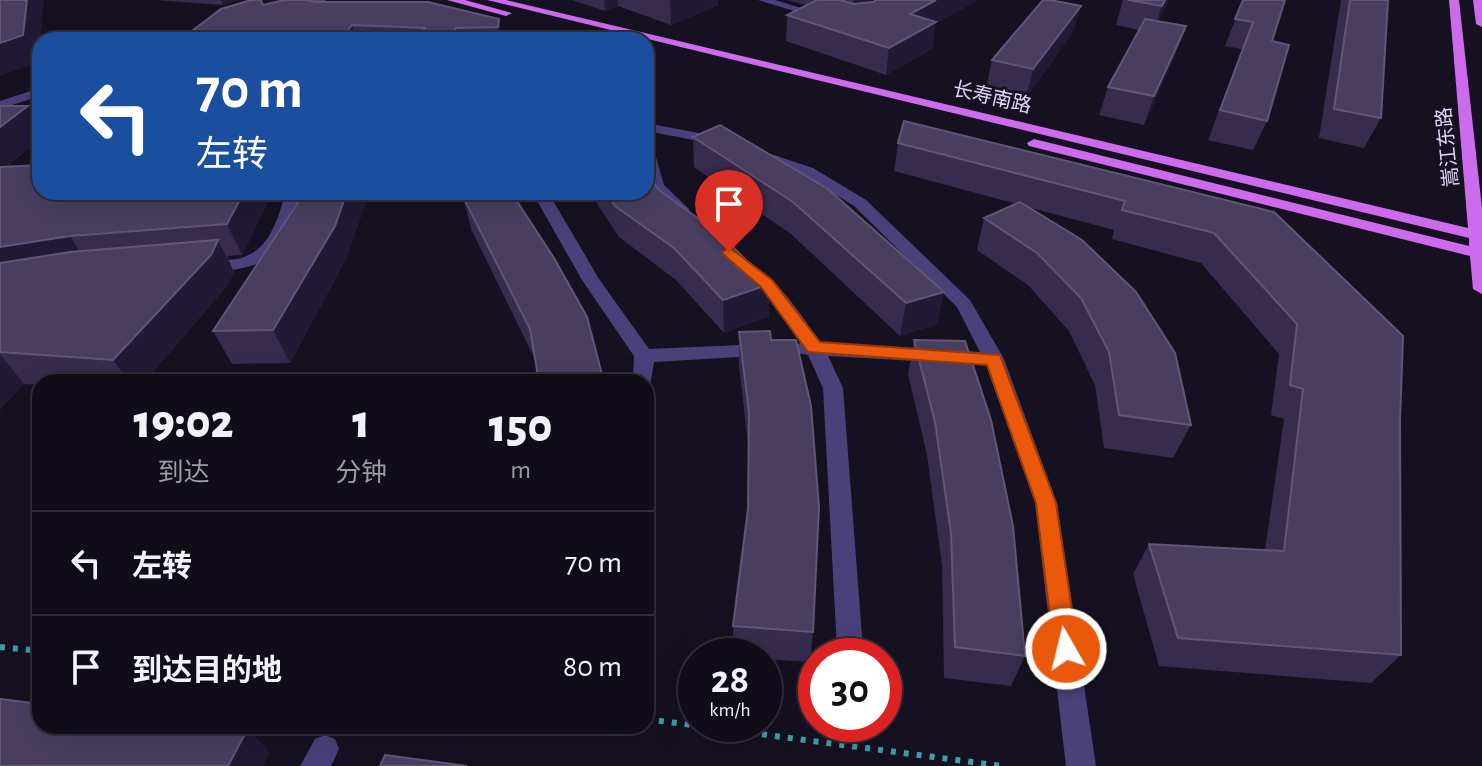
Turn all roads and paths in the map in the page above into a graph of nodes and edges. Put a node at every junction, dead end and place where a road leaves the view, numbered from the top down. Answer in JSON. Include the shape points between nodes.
{"nodes":[{"id":1,"x":295,"y":0,"type":"edge"},
{"id":2,"x":322,"y":0,"type":"edge"},
{"id":3,"x":452,"y":0,"type":"edge"},
{"id":4,"x":492,"y":0,"type":"edge"},
{"id":5,"x":763,"y":0,"type":"edge"},
{"id":6,"x":1454,"y":0,"type":"edge"},
{"id":7,"x":1478,"y":0,"type":"edge"},
{"id":8,"x":838,"y":20,"type":"edge"},
{"id":9,"x":1482,"y":24,"type":"edge"},
{"id":10,"x":582,"y":32,"type":"edge"},
{"id":11,"x":627,"y":32,"type":"edge"},
{"id":12,"x":654,"y":38,"type":"edge"},
{"id":13,"x":654,"y":50,"type":"edge"},
{"id":14,"x":32,"y":95,"type":"edge"},
{"id":15,"x":0,"y":105,"type":"edge"},
{"id":16,"x":654,"y":129,"type":"edge"},
{"id":17,"x":654,"y":176,"type":"edge"},
{"id":18,"x":291,"y":200,"type":"edge"},
{"id":19,"x":545,"y":200,"type":"edge"},
{"id":20,"x":703,"y":230,"type":"edge"},
{"id":21,"x":1480,"y":234,"type":"edge"},
{"id":22,"x":1481,"y":254,"type":"edge"},
{"id":23,"x":735,"y":257,"type":"edge"},
{"id":24,"x":187,"y":268,"type":"edge"},
{"id":25,"x":1482,"y":289,"type":"edge"},
{"id":26,"x":815,"y":348,"type":"junction"},
{"id":27,"x":644,"y":356,"type":"junction"},
{"id":28,"x":994,"y":359,"type":"junction"},
{"id":29,"x":643,"y":374,"type":"edge"},
{"id":30,"x":849,"y":638,"type":"edge"},
{"id":31,"x":0,"y":647,"type":"edge"},
{"id":32,"x":32,"y":650,"type":"edge"},
{"id":33,"x":654,"y":720,"type":"edge"},
{"id":34,"x":1002,"y":766,"type":"edge"},
{"id":35,"x":1081,"y":766,"type":"edge"}],
"edges":[{"from":1,"to":2,"type":"street","via":[[276,12]]},
{"from":3,"to":10,"type":"main road"},
{"from":4,"to":11,"type":"main road","name":"长寿南路"},
{"from":5,"to":8,"type":"street"},
{"from":6,"to":21,"type":"main road","name":"嵩江东路"},
{"from":7,"to":9,"type":"main road"},
{"from":12,"to":21,"type":"main road","name":"长寿南路"},
{"from":13,"to":22,"type":"main road","name":"长寿南路"},
{"from":14,"to":15,"type":"street"},
{"from":16,"to":28,"type":"street","via":[[728,143],[808,171],[860,203],[964,304]]},
{"from":17,"to":20,"type":"street","via":[[657,187]]},
{"from":18,"to":24,"type":"street","via":[[277,244],[266,255],[231,266]]},
{"from":19,"to":27,"type":"street"},
{"from":21,"to":22,"type":"main road","name":"嵩江东路"},
{"from":22,"to":25,"type":"main road","name":"嵩江东路"},
{"from":23,"to":26,"type":"street","via":[[766,283]]},
{"from":26,"to":27,"type":"street"},
{"from":26,"to":28,"type":"street"},
{"from":26,"to":30,"type":"street","via":[[833,388]]},
{"from":27,"to":29,"type":"street"},
{"from":28,"to":35,"type":"street","via":[[1046,503]]},
{"from":31,"to":32,"type":"path"},
{"from":33,"to":34,"type":"path"}]}
